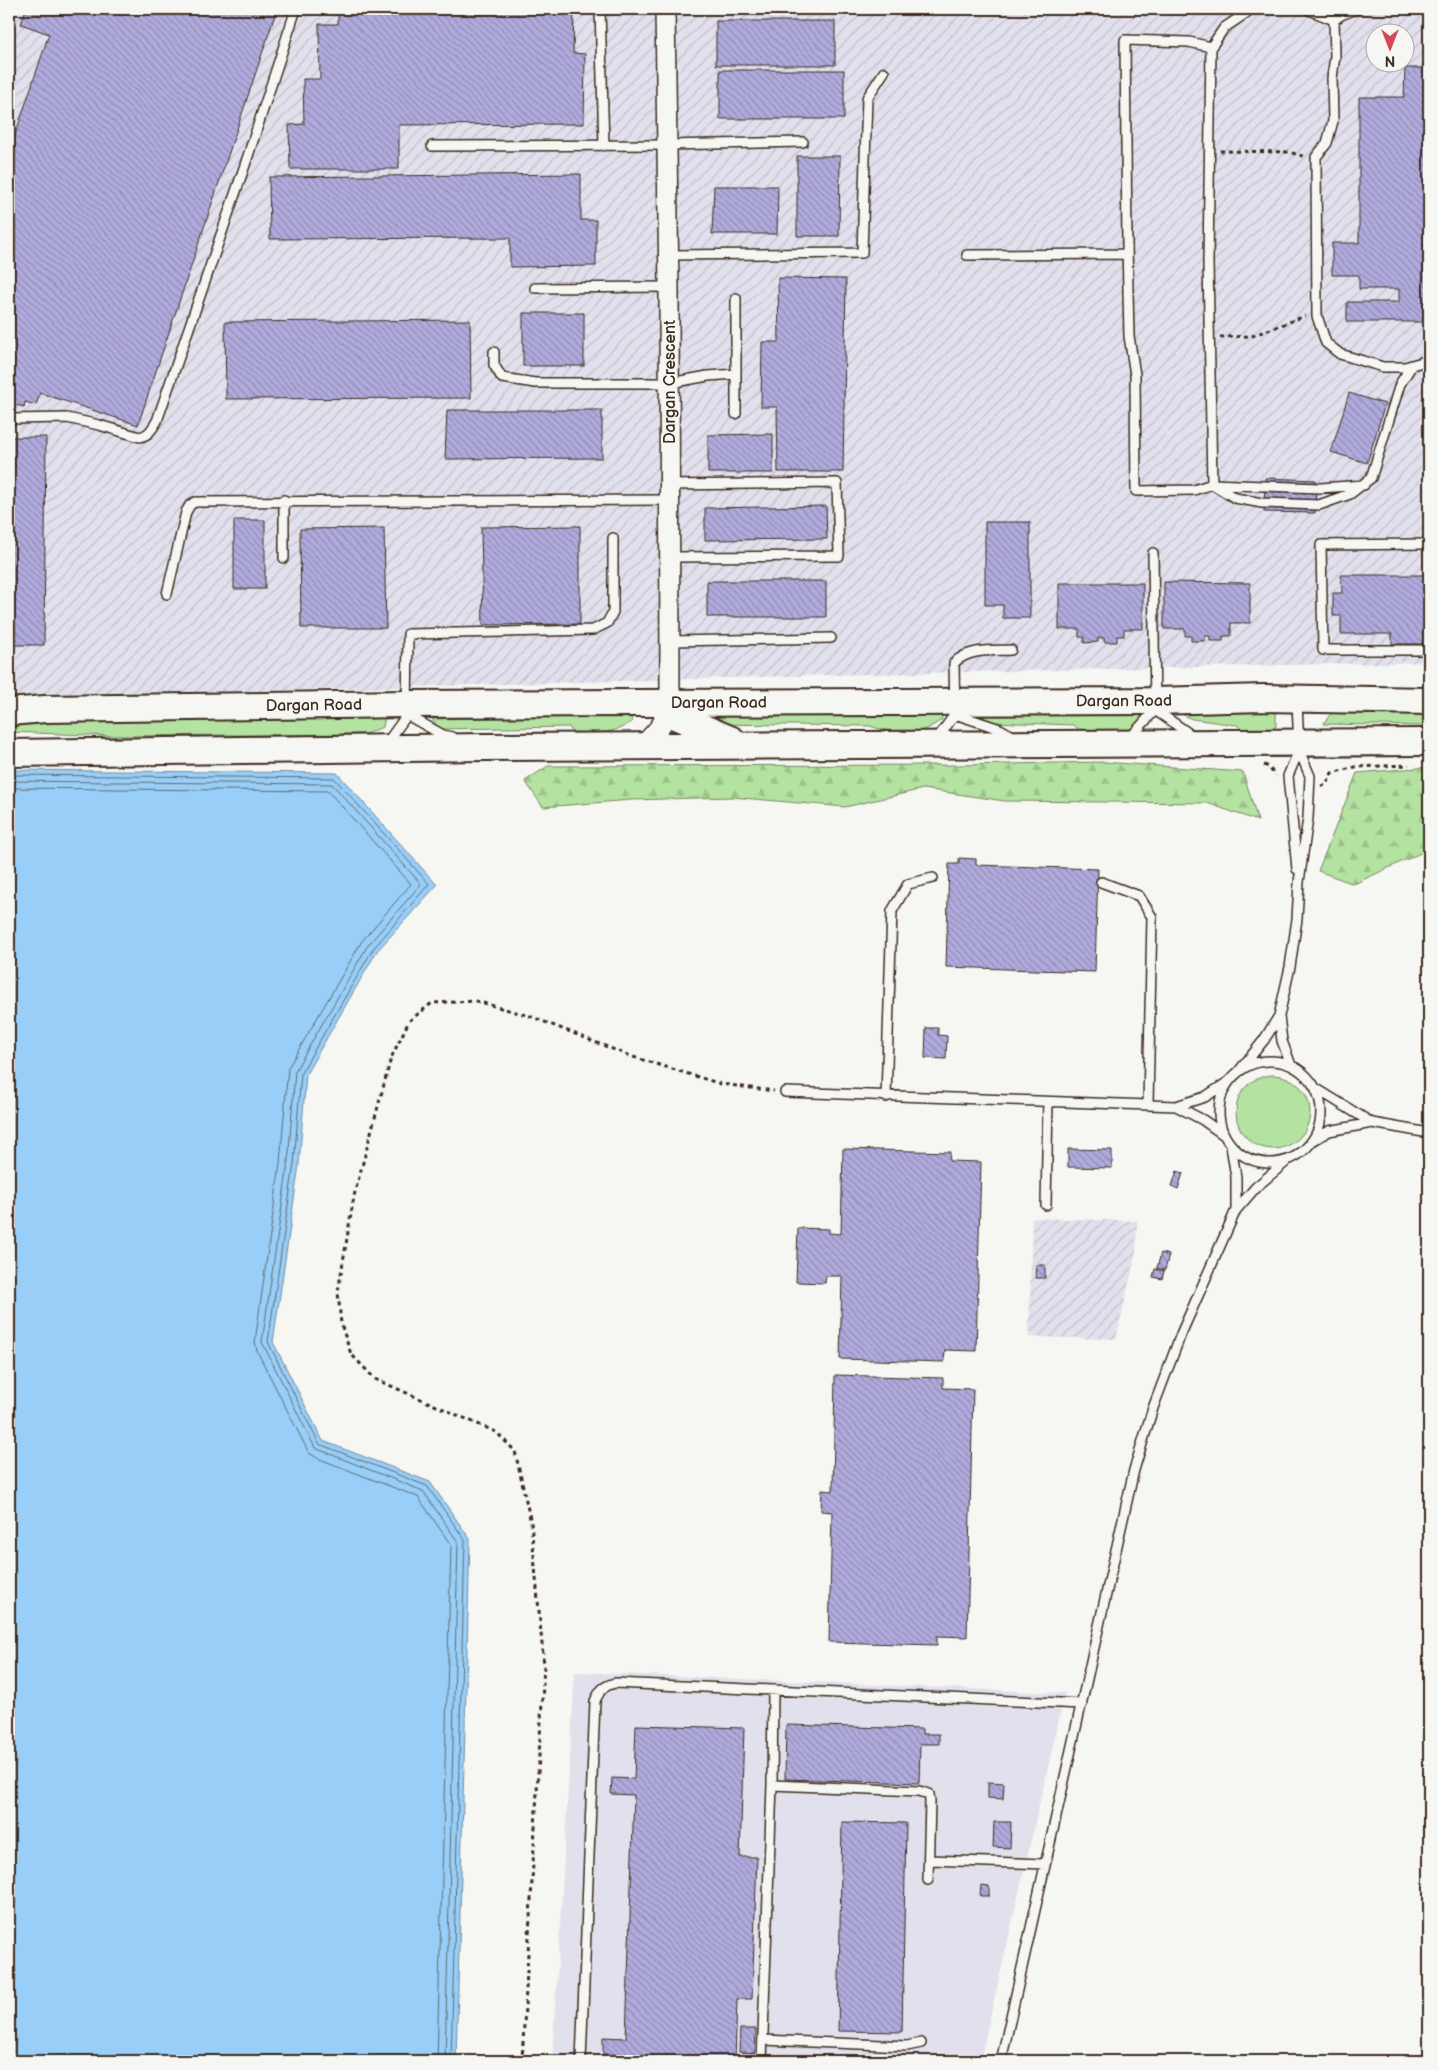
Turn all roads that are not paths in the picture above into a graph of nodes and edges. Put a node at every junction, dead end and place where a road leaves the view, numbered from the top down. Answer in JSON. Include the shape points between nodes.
{"nodes":[{"id":1,"x":296,"y":9,"type":"edge"},
{"id":2,"x":600,"y":9,"type":"edge"},
{"id":3,"x":666,"y":9,"type":"edge"},
{"id":4,"x":1252,"y":9,"type":"edge"},
{"id":5,"x":1307,"y":9,"type":"edge"},
{"id":6,"x":1356,"y":9,"type":"edge"},
{"id":7,"x":1334,"y":20,"type":"junction"},
{"id":8,"x":1210,"y":47,"type":"junction"},
{"id":9,"x":884,"y":72,"type":"dead end"},
{"id":10,"x":803,"y":142,"type":"dead end"},
{"id":11,"x":432,"y":146,"type":"dead end"},
{"id":12,"x":604,"y":146,"type":"junction"},
{"id":13,"x":667,"y":146,"type":"junction"},
{"id":14,"x":669,"y":254,"type":"junction"},
{"id":15,"x":1127,"y":254,"type":"junction"},
{"id":16,"x":967,"y":255,"type":"dead end"},
{"id":17,"x":534,"y":288,"type":"dead end"},
{"id":18,"x":669,"y":288,"type":"junction"},
{"id":19,"x":736,"y":298,"type":"dead end"},
{"id":20,"x":494,"y":352,"type":"dead end"},
{"id":21,"x":1429,"y":360,"type":"edge"},
{"id":22,"x":1412,"y":365,"type":"junction"},
{"id":23,"x":736,"y":374,"type":"junction"},
{"id":24,"x":670,"y":383,"type":"junction"},
{"id":25,"x":736,"y":414,"type":"dead end"},
{"id":26,"x":9,"y":419,"type":"edge"},
{"id":27,"x":1212,"y":484,"type":"junction"},
{"id":28,"x":1364,"y":485,"type":"junction"},
{"id":29,"x":670,"y":493,"type":"junction"},
{"id":30,"x":284,"y":500,"type":"junction"},
{"id":31,"x":613,"y":538,"type":"dead end"},
{"id":32,"x":1429,"y":544,"type":"edge"},
{"id":33,"x":1153,"y":553,"type":"dead end"},
{"id":34,"x":670,"y":557,"type":"junction"},
{"id":35,"x":284,"y":558,"type":"dead end"},
{"id":36,"x":167,"y":594,"type":"dead end"},
{"id":37,"x":831,"y":638,"type":"dead end"},
{"id":38,"x":670,"y":641,"type":"junction"},
{"id":39,"x":1011,"y":650,"type":"dead end"},
{"id":40,"x":1429,"y":650,"type":"edge"},
{"id":41,"x":1297,"y":699,"type":"junction"},
{"id":42,"x":1429,"y":701,"type":"edge"},
{"id":43,"x":1155,"y":705,"type":"junction"},
{"id":44,"x":669,"y":708,"type":"junction"},
{"id":45,"x":955,"y":708,"type":"junction"},
{"id":46,"x":408,"y":709,"type":"junction"},
{"id":47,"x":9,"y":712,"type":"edge"},
{"id":48,"x":1429,"y":742,"type":"edge"},
{"id":49,"x":1125,"y":744,"type":"junction"},
{"id":50,"x":1205,"y":744,"type":"junction"},
{"id":51,"x":929,"y":745,"type":"junction"},
{"id":52,"x":1027,"y":745,"type":"junction"},
{"id":53,"x":642,"y":746,"type":"junction"},
{"id":54,"x":747,"y":746,"type":"junction"},
{"id":55,"x":1299,"y":746,"type":"junction"},
{"id":56,"x":486,"y":747,"type":"junction"},
{"id":57,"x":383,"y":748,"type":"junction"},
{"id":58,"x":9,"y":753,"type":"edge"},
{"id":59,"x":932,"y":878,"type":"dead end"},
{"id":60,"x":1101,"y":882,"type":"dead end"},
{"id":61,"x":1299,"y":882,"type":"junction"},
{"id":62,"x":1279,"y":1016,"type":"junction"},
{"id":63,"x":1291,"y":1065,"type":"junction"},
{"id":64,"x":1239,"y":1071,"type":"junction"},
{"id":65,"x":1228,"y":1082,"type":"junction"},
{"id":66,"x":1316,"y":1089,"type":"junction"},
{"id":67,"x":785,"y":1092,"type":"road end"},
{"id":68,"x":886,"y":1097,"type":"junction"},
{"id":69,"x":1048,"y":1102,"type":"junction"},
{"id":70,"x":1148,"y":1104,"type":"junction"},
{"id":71,"x":1176,"y":1106,"type":"junction"},
{"id":72,"x":1372,"y":1123,"type":"junction"},
{"id":73,"x":1429,"y":1133,"type":"edge"},
{"id":74,"x":1224,"y":1135,"type":"junction"},
{"id":75,"x":1314,"y":1140,"type":"junction"},
{"id":76,"x":1231,"y":1146,"type":"junction"},
{"id":77,"x":1287,"y":1161,"type":"junction"},
{"id":78,"x":1046,"y":1205,"type":"dead end"},
{"id":79,"x":1236,"y":1210,"type":"junction"},
{"id":80,"x":773,"y":1690,"type":"junction"},
{"id":81,"x":1082,"y":1704,"type":"junction"},
{"id":82,"x":772,"y":1785,"type":"junction"},
{"id":83,"x":929,"y":1860,"type":"junction"},
{"id":84,"x":1046,"y":1864,"type":"junction"},
{"id":85,"x":928,"y":1880,"type":"dead end"},
{"id":86,"x":763,"y":2040,"type":"junction"},
{"id":87,"x":921,"y":2043,"type":"dead end"},
{"id":88,"x":582,"y":2061,"type":"edge"},
{"id":89,"x":762,"y":2061,"type":"edge"},
{"id":90,"x":1001,"y":2061,"type":"edge"}],
"edges":[{"from":1,"to":26,"type":"lane","via":[[156,421],[146,436],[67,418]]},
{"from":2,"to":12,"type":"lane"},
{"from":3,"to":13,"type":"street","name":"Dargan Crescent"},
{"from":4,"to":8,"type":"lane","via":[[1224,28]]},
{"from":5,"to":7,"type":"lane"},
{"from":6,"to":7,"type":"lane"},
{"from":7,"to":22,"type":"lane","via":[[1333,121],[1327,144],[1316,157],[1317,316],[1326,343],[1340,354],[1383,367]]},
{"from":8,"to":15,"type":"lane","via":[[1189,42],[1125,40]]},
{"from":8,"to":27,"type":"lane"},
{"from":9,"to":14,"type":"lane","via":[[867,98],[862,252]]},
{"from":10,"to":13,"type":"lane"},
{"from":11,"to":12,"type":"lane"},
{"from":12,"to":13,"type":"lane"},
{"from":13,"to":14,"type":"street","name":"Dargan Crescent"},
{"from":14,"to":18,"type":"street","name":"Dargan Crescent"},
{"from":15,"to":16,"type":"lane"},
{"from":15,"to":27,"type":"lane","via":[[1129,336],[1135,375],[1136,491],[1194,490]]},
{"from":17,"to":18,"type":"lane"},
{"from":18,"to":24,"type":"street","name":"Dargan Crescent"},
{"from":19,"to":23,"type":"lane"},
{"from":20,"to":24,"type":"lane","via":[[494,365],[502,378],[535,383]]},
{"from":21,"to":22,"type":"lane"},
{"from":22,"to":28,"type":"lane","via":[[1400,384],[1371,478]]},
{"from":23,"to":24,"type":"lane"},
{"from":23,"to":25,"type":"lane"},
{"from":24,"to":29,"type":"street","name":"Dargan Crescent"},
{"from":27,"to":28,"type":"lane","via":[[1320,488]]},
{"from":27,"to":28,"type":"lane","via":[[1235,498],[1262,503],[1319,505],[1350,494]]},
{"from":29,"to":30,"type":"lane"},
{"from":29,"to":34,"type":"street","name":"Dargan Crescent"},
{"from":29,"to":34,"type":"lane","via":[[837,483],[839,556]]},
{"from":30,"to":35,"type":"lane"},
{"from":30,"to":36,"type":"lane","via":[[200,501],[190,505]]},
{"from":31,"to":46,"type":"lane","via":[[614,612],[607,623],[593,630],[408,634]]},
{"from":32,"to":40,"type":"lane","via":[[1321,545],[1323,650]]},
{"from":33,"to":43,"type":"lane"},
{"from":34,"to":38,"type":"street","name":"Dargan Crescent"},
{"from":37,"to":38,"type":"lane"},
{"from":38,"to":44,"type":"street","name":"Dargan Crescent"},
{"from":39,"to":45,"type":"lane","via":[[978,651],[961,656],[954,663]]},
{"from":41,"to":42,"type":"street","name":"Dargan Road"},
{"from":41,"to":43,"type":"street","name":"Dargan Road"},
{"from":41,"to":55,"type":"lane"},
{"from":43,"to":45,"type":"street","name":"Dargan Road"},
{"from":43,"to":49,"type":"lane"},
{"from":43,"to":50,"type":"lane"},
{"from":44,"to":45,"type":"street","name":"Dargan Road"},
{"from":44,"to":46,"type":"street","name":"Dargan Road"},
{"from":44,"to":53,"type":"street","via":[[663,724]]},
{"from":44,"to":54,"type":"street"},
{"from":45,"to":51,"type":"lane","via":[[941,736]]},
{"from":45,"to":52,"type":"lane"},
{"from":46,"to":47,"type":"street","name":"Dargan Road","via":[[45,709]]},
{"from":46,"to":56,"type":"lane","via":[[443,735]]},
{"from":46,"to":57,"type":"lane"},
{"from":48,"to":55,"type":"street"},
{"from":49,"to":50,"type":"street"},
{"from":49,"to":52,"type":"street"},
{"from":50,"to":55,"type":"street"},
{"from":51,"to":52,"type":"street"},
{"from":51,"to":54,"type":"street"},
{"from":53,"to":54,"type":"street"},
{"from":53,"to":56,"type":"street"},
{"from":55,"to":61,"type":"lane","via":[[1288,776]]},
{"from":55,"to":61,"type":"lane","via":[[1310,776]]},
{"from":56,"to":57,"type":"street"},
{"from":57,"to":58,"type":"street"},
{"from":59,"to":68,"type":"lane","via":[[908,884],[892,911]]},
{"from":60,"to":70,"type":"lane","via":[[1139,896],[1152,917]]},
{"from":61,"to":62,"type":"lane","via":[[1290,967]]},
{"from":62,"to":63,"type":"lane","via":[[1282,1041]]},
{"from":62,"to":64,"type":"lane"},
{"from":63,"to":64,"type":"lane","via":[[1273,1061],[1255,1063]]},
{"from":63,"to":66,"type":"lane","via":[[1306,1075]]},
{"from":64,"to":65,"type":"lane"},
{"from":65,"to":71,"type":"lane","via":[[1205,1097]]},
{"from":65,"to":74,"type":"lane","via":[[1218,1108]]},
{"from":66,"to":72,"type":"lane"},
{"from":66,"to":75,"type":"lane","via":[[1322,1115]]},
{"from":67,"to":68,"type":"lane"},
{"from":68,"to":69,"type":"lane"},
{"from":69,"to":70,"type":"lane"},
{"from":69,"to":78,"type":"lane"},
{"from":70,"to":71,"type":"lane"},
{"from":71,"to":74,"type":"lane"},
{"from":72,"to":73,"type":"lane"},
{"from":72,"to":75,"type":"lane","via":[[1329,1131]]},
{"from":74,"to":76,"type":"lane"},
{"from":75,"to":77,"type":"lane","via":[[1302,1153]]},
{"from":76,"to":77,"type":"lane","via":[[1257,1162]]},
{"from":76,"to":79,"type":"lane","via":[[1236,1177]]},
{"from":77,"to":79,"type":"lane","via":[[1256,1187]]},
{"from":79,"to":81,"type":"lane","via":[[1181,1334],[1153,1408],[1134,1470]]},
{"from":80,"to":81,"type":"lane"},
{"from":80,"to":82,"type":"lane"},
{"from":80,"to":88,"type":"lane","via":[[615,1683],[600,1690],[595,1701]]},
{"from":81,"to":84,"type":"lane"},
{"from":82,"to":83,"type":"lane","via":[[924,1791],[930,1800]]},
{"from":82,"to":86,"type":"lane"},
{"from":83,"to":84,"type":"lane"},
{"from":83,"to":85,"type":"lane"},
{"from":84,"to":90,"type":"lane"},
{"from":86,"to":87,"type":"lane","via":[[908,2046]]},
{"from":86,"to":89,"type":"lane"}]}
